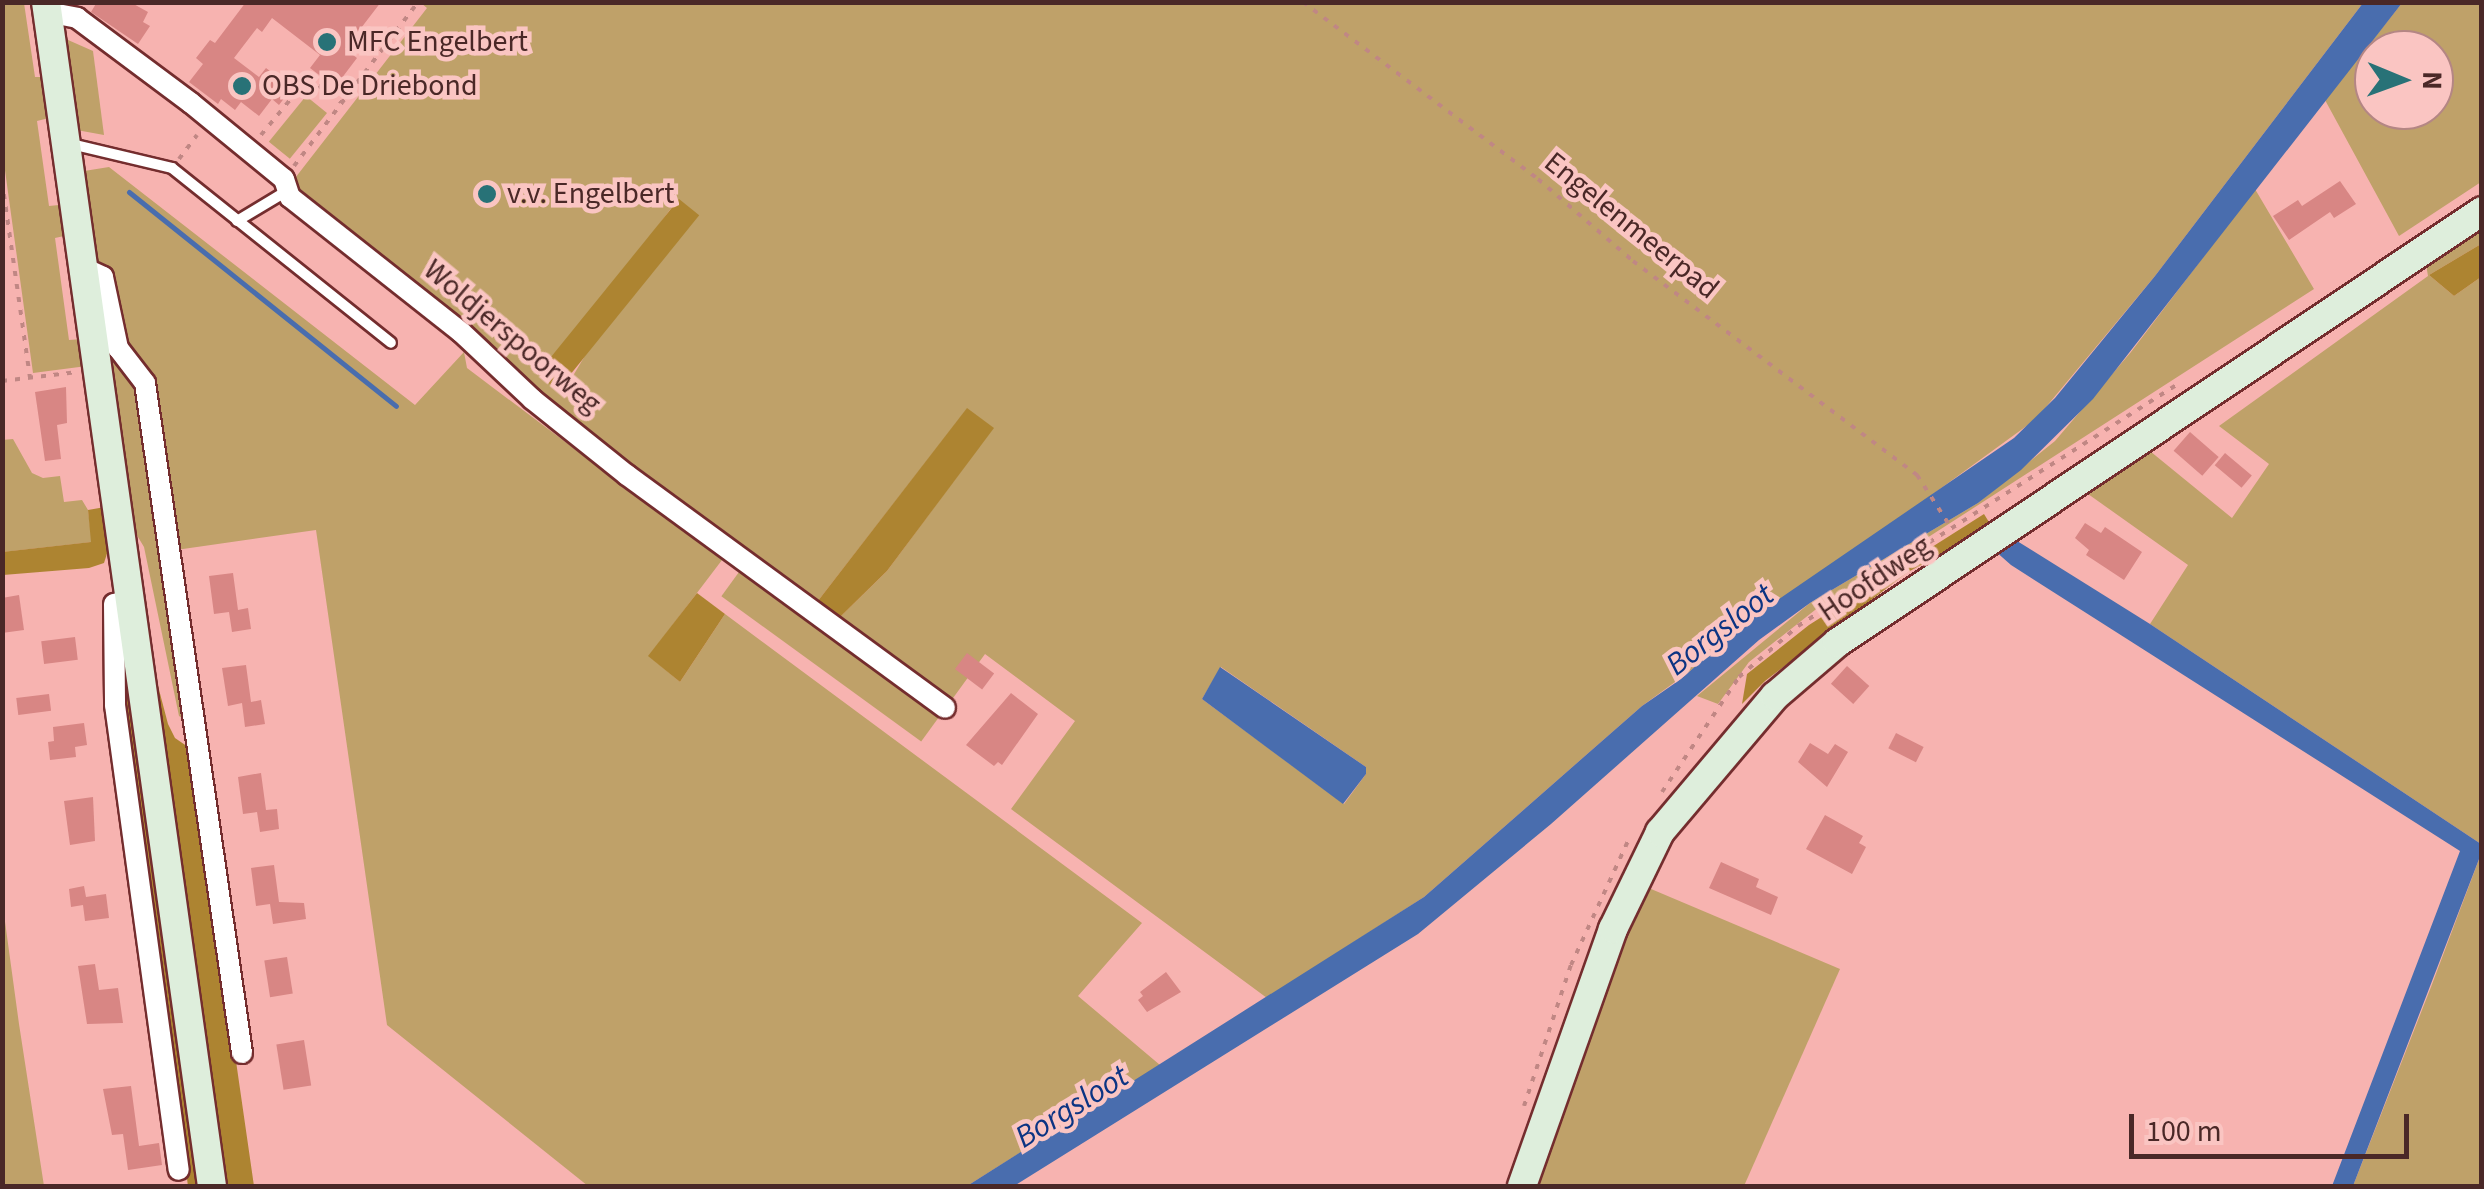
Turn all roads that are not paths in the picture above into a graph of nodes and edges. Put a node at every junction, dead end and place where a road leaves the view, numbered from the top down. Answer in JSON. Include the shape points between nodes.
{"nodes":[{"id":1,"x":46,"y":7,"type":"edge"},
{"id":2,"x":66,"y":143,"type":"junction"},
{"id":3,"x":286,"y":185,"type":"junction"},
{"id":4,"x":2482,"y":211,"type":"edge"},
{"id":5,"x":238,"y":221,"type":"junction"},
{"id":6,"x":84,"y":268,"type":"junction"},
{"id":7,"x":392,"y":343,"type":"dead end"},
{"id":8,"x":130,"y":600,"type":"junction"},
{"id":9,"x":945,"y":708,"type":"dead end"},
{"id":10,"x":242,"y":1052,"type":"dead end"},
{"id":11,"x":179,"y":1170,"type":"dead end"},
{"id":12,"x":212,"y":1186,"type":"edge"},
{"id":13,"x":1522,"y":1186,"type":"edge"}],
"edges":[{"from":1,"to":2,"type":"main road","name":"Woldjerspoorweg"},
{"from":1,"to":3,"type":"street","name":"Woldjerspoorweg","via":[[78,18]]},
{"from":2,"to":5,"type":"lane","via":[[172,168]]},
{"from":2,"to":6,"type":"main road","name":"Woldjerspoorweg"},
{"from":3,"to":5,"type":"lane"},
{"from":3,"to":9,"type":"street","name":"Woldjerspoorweg","via":[[627,476]]},
{"from":4,"to":13,"type":"main road","name":"Hoofdweg","via":[[1836,644],[1775,696],[1660,832],[1612,929]]},
{"from":5,"to":7,"type":"lane"},
{"from":6,"to":8,"type":"main road","name":"Woldjerspoorweg"},
{"from":6,"to":10,"type":"street","name":"Woldjerspoorweg","via":[[103,277],[118,348],[146,383]]},
{"from":8,"to":11,"type":"street","via":[[114,604],[116,706]]},
{"from":8,"to":12,"type":"main road","name":"Woldjerspoorweg"}]}
